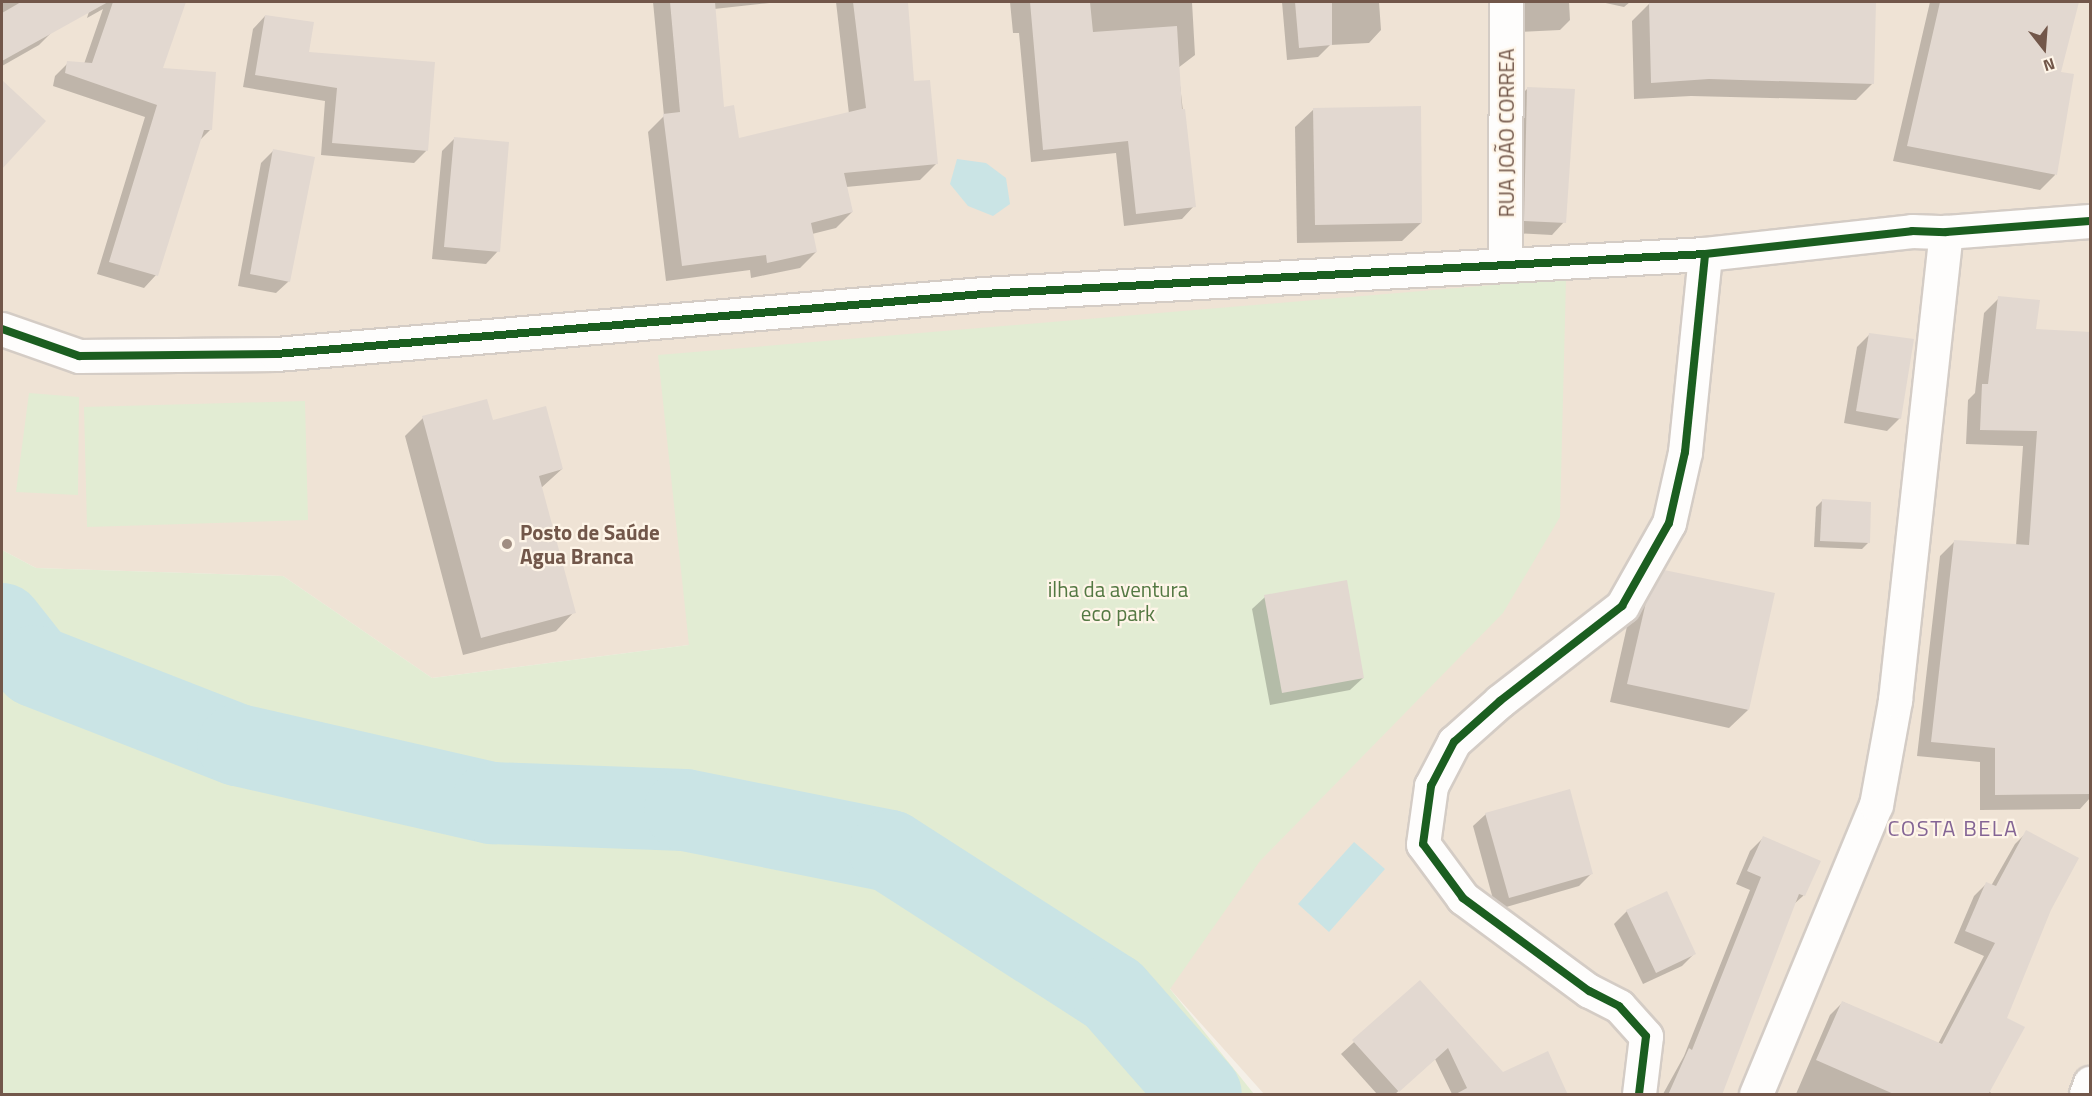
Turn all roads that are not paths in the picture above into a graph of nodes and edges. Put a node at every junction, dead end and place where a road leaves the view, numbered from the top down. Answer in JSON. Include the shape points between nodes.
{"nodes":[{"id":1,"x":1506,"y":2,"type":"edge"},
{"id":2,"x":2091,"y":221,"type":"edge"},
{"id":3,"x":1946,"y":232,"type":"junction"},
{"id":4,"x":1705,"y":254,"type":"junction"},
{"id":5,"x":1505,"y":265,"type":"junction"},
{"id":6,"x":2,"y":328,"type":"edge"},
{"id":7,"x":2091,"y":1083,"type":"edge"},
{"id":8,"x":1639,"y":1095,"type":"edge"},
{"id":9,"x":1756,"y":1095,"type":"edge"},
{"id":10,"x":2086,"y":1095,"type":"edge"}],
"edges":[{"from":1,"to":5,"type":"street","name":"RUA JOÃO CORREA"},
{"from":2,"to":3,"type":"street"},
{"from":3,"to":4,"type":"street","via":[[1912,231]]},
{"from":3,"to":9,"type":"street","via":[[1895,700],[1876,805]]},
{"from":4,"to":5,"type":"street"},
{"from":4,"to":8,"type":"street","via":[[1685,452],[1669,523],[1622,606],[1454,742],[1431,786],[1423,844],[1463,898],[1589,991],[1619,1006],[1646,1036]]},
{"from":5,"to":6,"type":"street","via":[[983,294],[276,354],[78,356]]},
{"from":7,"to":10,"type":"street"}]}
